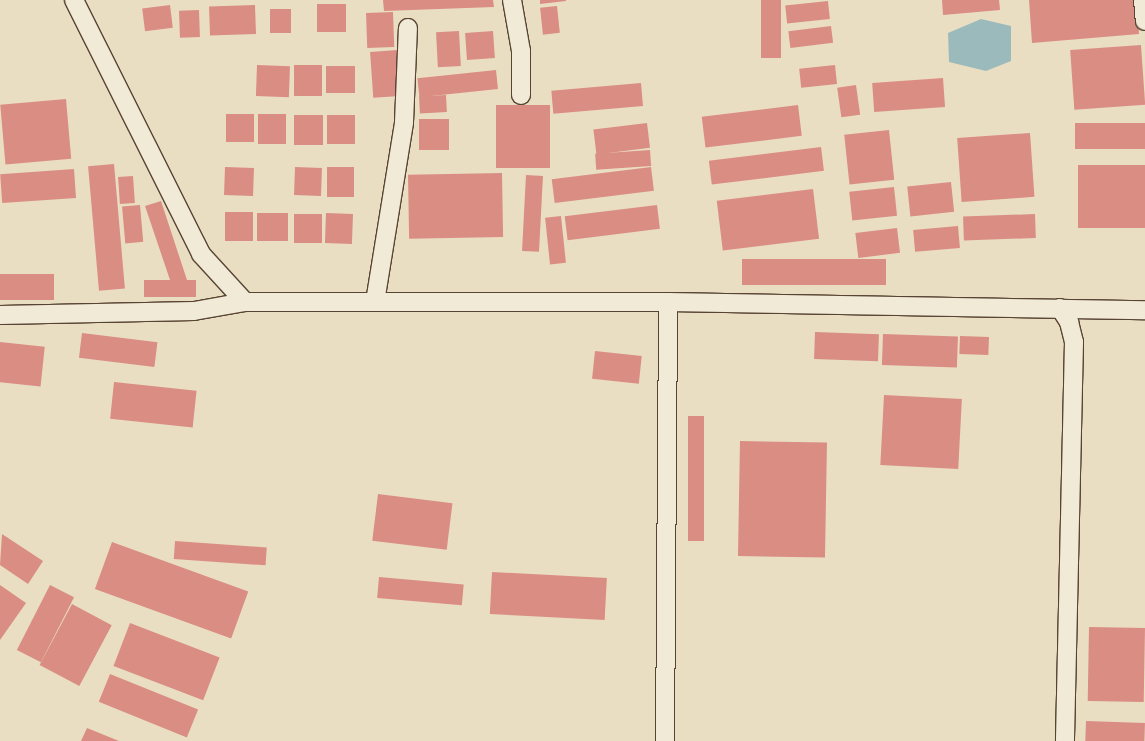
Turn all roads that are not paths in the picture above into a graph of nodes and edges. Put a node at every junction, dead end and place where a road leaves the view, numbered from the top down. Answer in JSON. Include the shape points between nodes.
{"nodes":[{"id":1,"x":74,"y":0,"type":"edge"},
{"id":2,"x":512,"y":0,"type":"edge"},
{"id":3,"x":1144,"y":0,"type":"edge"},
{"id":4,"x":1145,"y":21,"type":"edge"},
{"id":5,"x":408,"y":28,"type":"dead end"},
{"id":6,"x":520,"y":95,"type":"dead end"},
{"id":7,"x":245,"y":302,"type":"junction"},
{"id":8,"x":375,"y":302,"type":"junction"},
{"id":9,"x":668,"y":302,"type":"junction"},
{"id":10,"x":1060,"y":308,"type":"junction"},
{"id":11,"x":1145,"y":310,"type":"edge"},
{"id":12,"x":0,"y":315,"type":"edge"},
{"id":13,"x":664,"y":741,"type":"edge"},
{"id":14,"x":1066,"y":741,"type":"edge"}],
"edges":[{"from":1,"to":7,"type":"street","via":[[201,254]]},
{"from":2,"to":6,"type":"street","via":[[521,51]]},
{"from":3,"to":4,"type":"street"},
{"from":5,"to":8,"type":"street","via":[[404,122]]},
{"from":7,"to":8,"type":"street"},
{"from":7,"to":12,"type":"street","via":[[194,310]]},
{"from":8,"to":9,"type":"street"},
{"from":9,"to":10,"type":"street"},
{"from":9,"to":13,"type":"street"},
{"from":10,"to":11,"type":"street"},
{"from":10,"to":14,"type":"street","via":[[1070,322],[1074,342]]}]}
